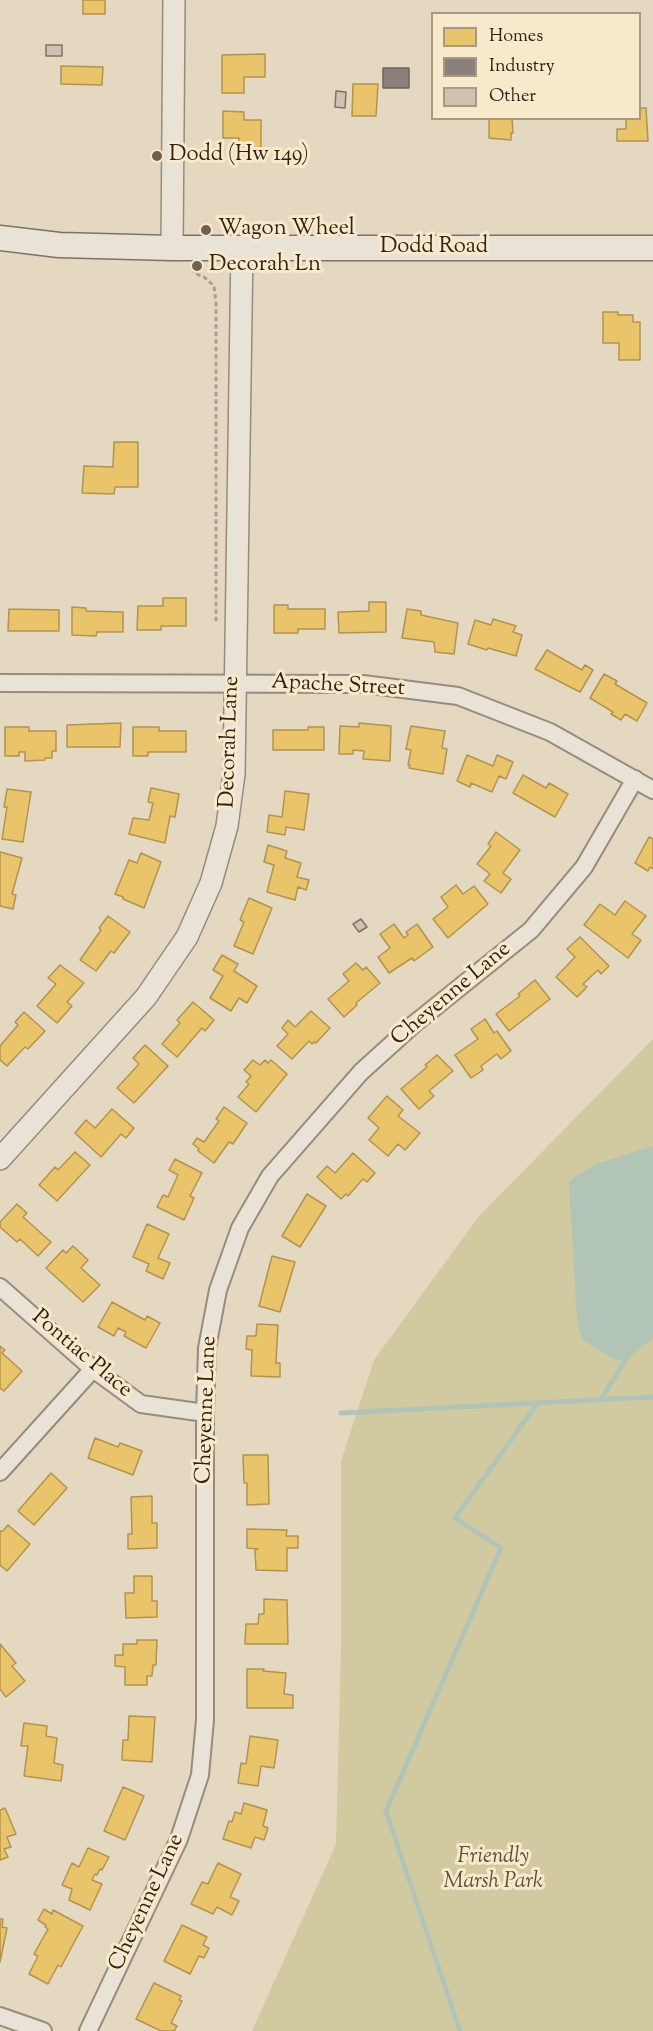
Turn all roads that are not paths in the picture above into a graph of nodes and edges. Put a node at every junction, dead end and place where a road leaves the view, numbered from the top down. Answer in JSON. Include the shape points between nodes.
{"nodes":[{"id":1,"x":174,"y":0,"type":"edge"},
{"id":2,"x":0,"y":238,"type":"edge"},
{"id":3,"x":172,"y":248,"type":"junction"},
{"id":4,"x":242,"y":248,"type":"junction"},
{"id":5,"x":653,"y":248,"type":"edge"},
{"id":6,"x":0,"y":683,"type":"edge"},
{"id":7,"x":234,"y":684,"type":"junction"},
{"id":8,"x":635,"y":779,"type":"junction"},
{"id":9,"x":653,"y":790,"type":"edge"},
{"id":10,"x":0,"y":1159,"type":"edge"},
{"id":11,"x":0,"y":1287,"type":"edge"},
{"id":12,"x":93,"y":1369,"type":"junction"},
{"id":13,"x":205,"y":1413,"type":"junction"},
{"id":14,"x":0,"y":1472,"type":"edge"},
{"id":15,"x":0,"y":2016,"type":"edge"},
{"id":16,"x":44,"y":2031,"type":"edge"},
{"id":17,"x":88,"y":2031,"type":"edge"}],
"edges":[{"from":1,"to":3,"type":"street"},
{"from":2,"to":3,"type":"main road","name":"Dodd Road","via":[[59,245]]},
{"from":3,"to":4,"type":"main road","name":"Dodd Road"},
{"from":4,"to":5,"type":"main road","name":"Dodd Road"},
{"from":4,"to":7,"type":"street","name":"Decorah Lane"},
{"from":6,"to":7,"type":"street","name":"Apache Street"},
{"from":7,"to":8,"type":"street","name":"Apache Street","via":[[363,684],[458,696],[550,732]]},
{"from":7,"to":10,"type":"street","name":"Decorah Lane","via":[[234,774],[227,826],[212,883],[187,937],[146,997]]},
{"from":8,"to":9,"type":"street","name":"Apache Street"},
{"from":8,"to":13,"type":"street","name":"Cheyenne Lane","via":[[584,867],[531,930],[361,1072],[270,1176],[240,1228],[218,1290],[207,1348]]},
{"from":11,"to":12,"type":"street","name":"Pontiac Place"},
{"from":12,"to":13,"type":"street","name":"Pontiac Place","via":[[141,1404]]},
{"from":12,"to":14,"type":"street"},
{"from":13,"to":17,"type":"street","name":"Cheyenne Lane","via":[[205,1720],[200,1775],[179,1839]]},
{"from":15,"to":16,"type":"street"}]}
